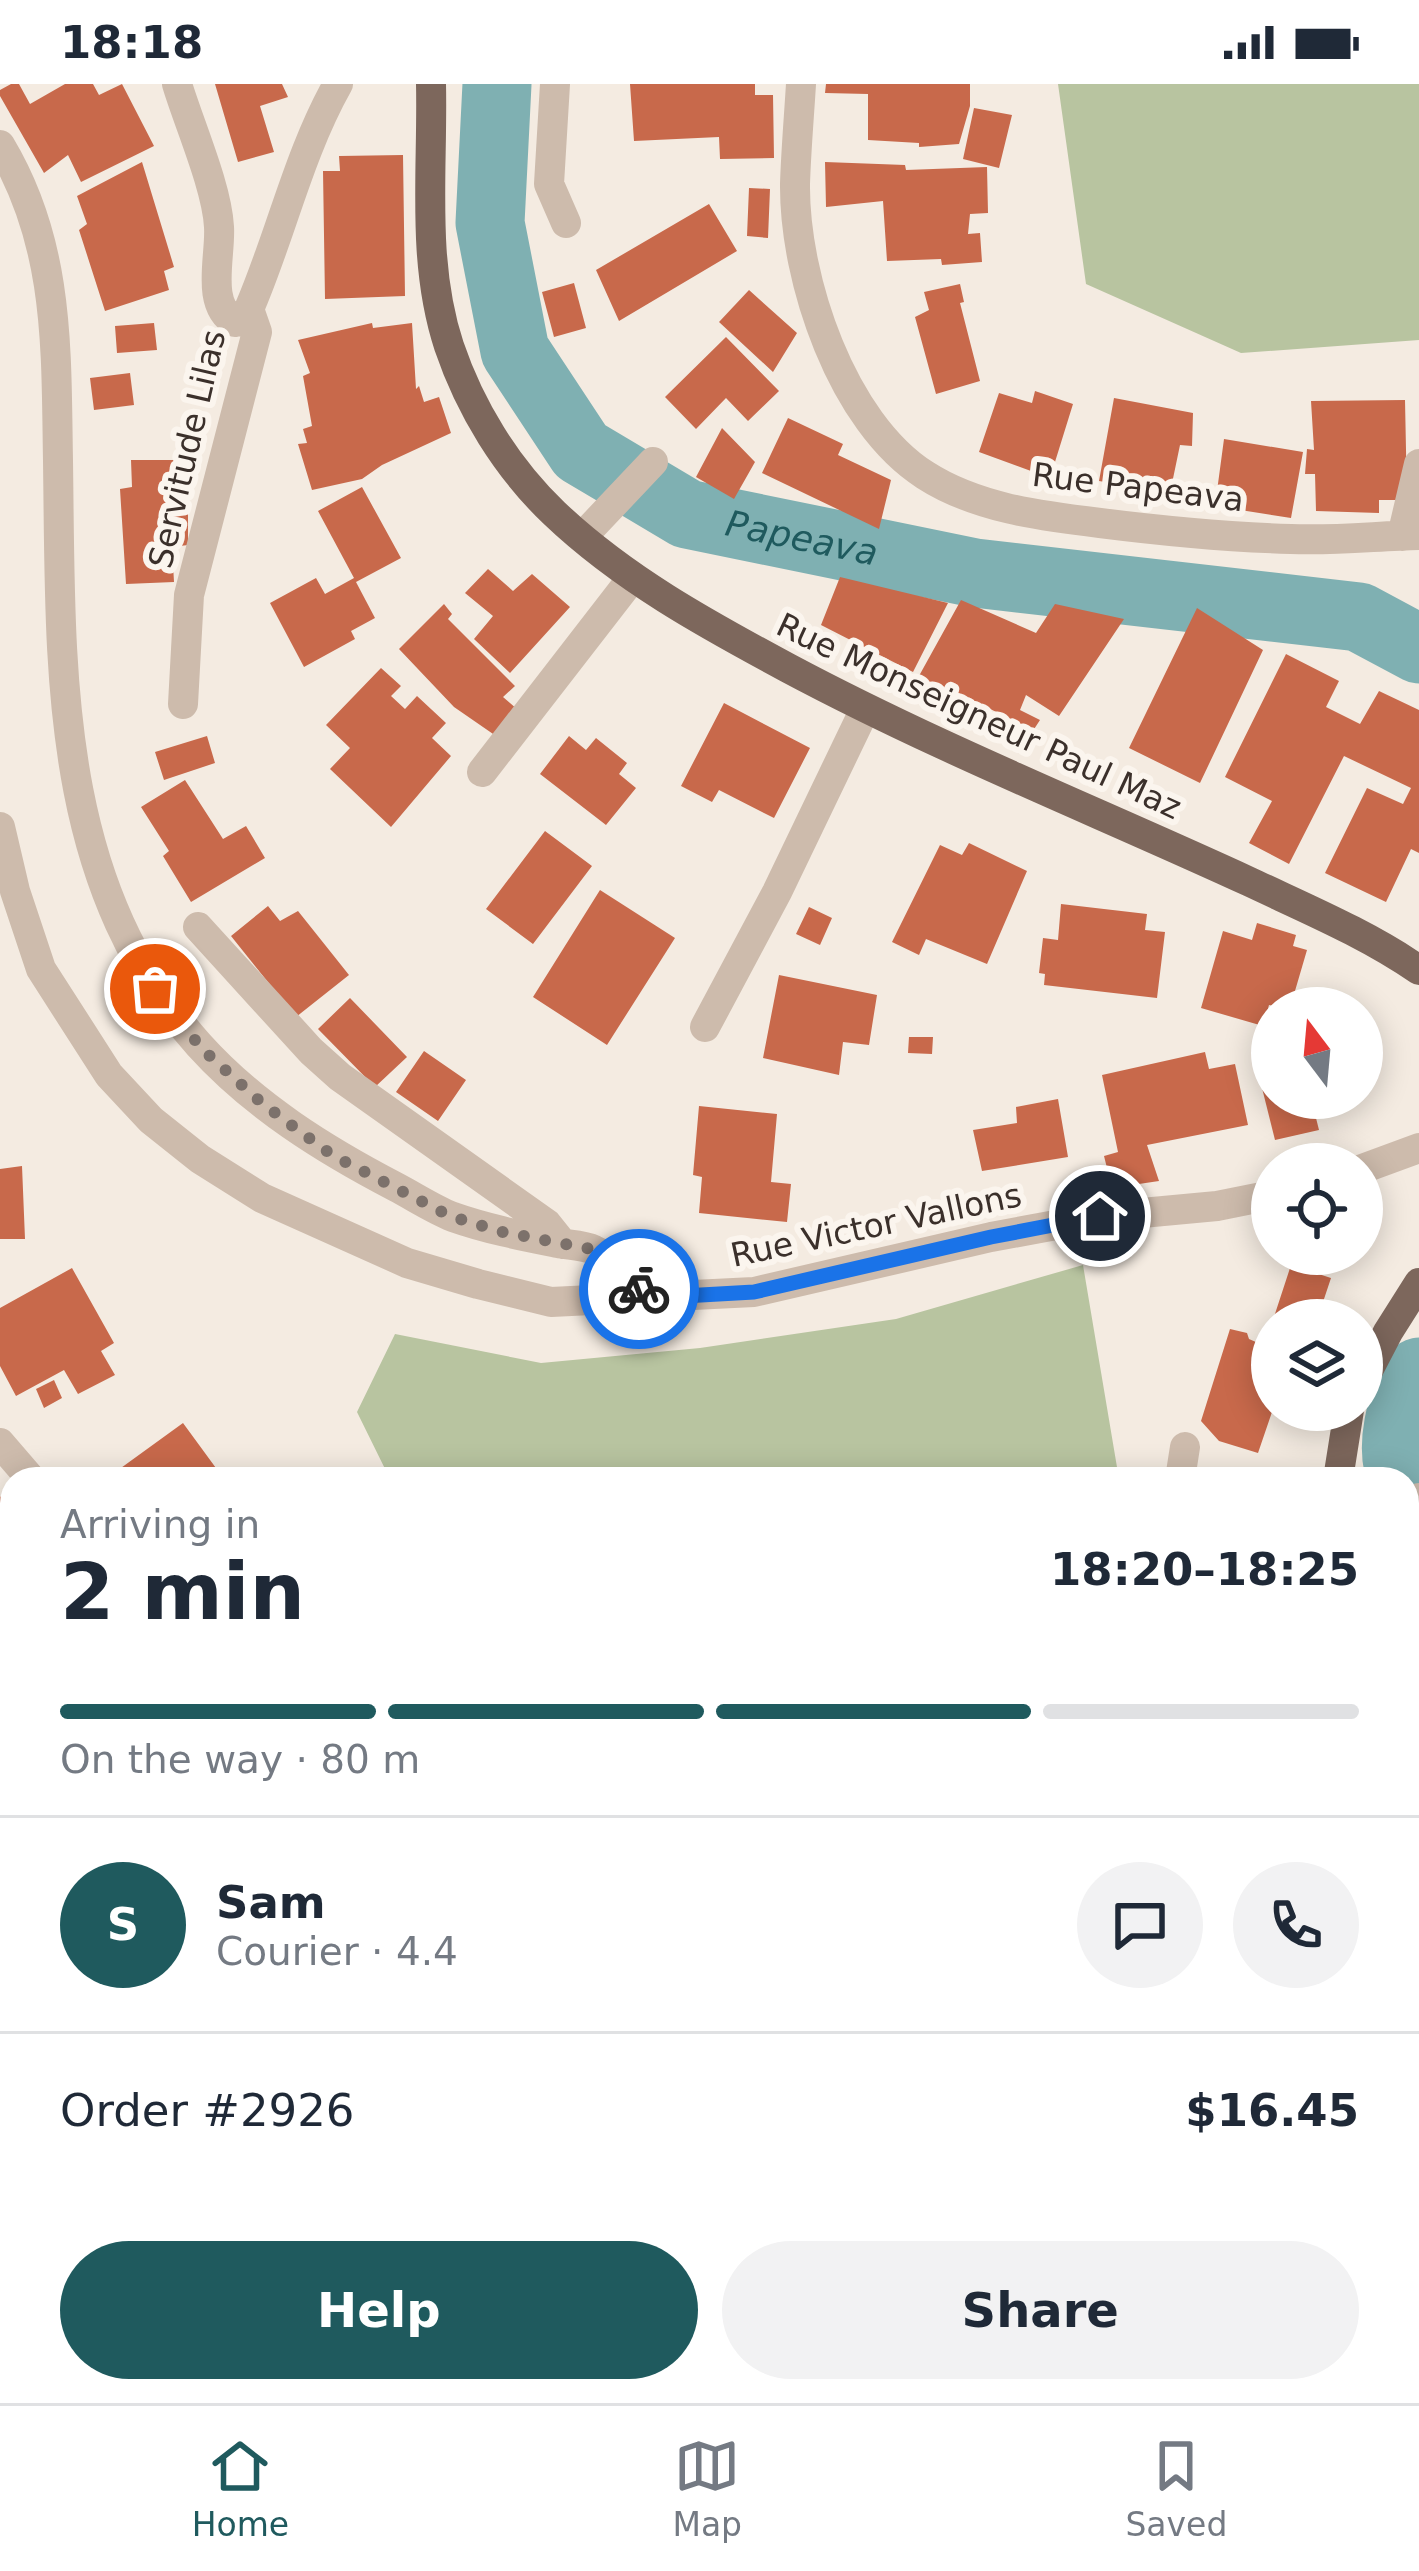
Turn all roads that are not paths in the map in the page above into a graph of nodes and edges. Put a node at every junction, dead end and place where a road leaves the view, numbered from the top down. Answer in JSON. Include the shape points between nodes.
{"nodes":[{"id":1,"x":177,"y":84,"type":"edge"},
{"id":2,"x":338,"y":84,"type":"edge"},
{"id":3,"x":431,"y":84,"type":"edge"},
{"id":4,"x":555,"y":84,"type":"edge"},
{"id":5,"x":801,"y":84,"type":"edge"},
{"id":6,"x":0,"y":145,"type":"edge"},
{"id":7,"x":566,"y":223,"type":"dead end"},
{"id":8,"x":249,"y":309,"type":"junction"},
{"id":9,"x":653,"y":462,"type":"dead end"},
{"id":10,"x":1419,"y":464,"type":"edge"},
{"id":11,"x":1410,"y":535,"type":"edge"},
{"id":12,"x":583,"y":536,"type":"junction"},
{"id":13,"x":633,"y":577,"type":"junction"},
{"id":14,"x":182,"y":704,"type":"dead end"},
{"id":15,"x":866,"y":709,"type":"junction"},
{"id":16,"x":482,"y":772,"type":"dead end"},
{"id":17,"x":0,"y":827,"type":"edge"},
{"id":18,"x":198,"y":927,"type":"dead end"},
{"id":19,"x":1419,"y":970,"type":"edge"},
{"id":20,"x":705,"y":1027,"type":"dead end"},
{"id":21,"x":1419,"y":1148,"type":"edge"},
{"id":22,"x":1383,"y":1161,"type":"edge"},
{"id":23,"x":1251,"y":1199,"type":"edge"},
{"id":24,"x":562,"y":1244,"type":"junction"},
{"id":25,"x":1419,"y":1283,"type":"edge"},
{"id":26,"x":648,"y":1298,"type":"junction"},
{"id":27,"x":1383,"y":1342,"type":"edge"},
{"id":28,"x":1346,"y":1431,"type":"edge"},
{"id":29,"x":0,"y":1443,"type":"edge"},
{"id":30,"x":1184,"y":1447,"type":"dead end"},
{"id":31,"x":21,"y":1467,"type":"edge"},
{"id":32,"x":1182,"y":1467,"type":"edge"},
{"id":33,"x":1341,"y":1467,"type":"edge"},
{"id":34,"x":0,"y":1584,"type":"edge"},
{"id":35,"x":0,"y":1601,"type":"edge"},
{"id":36,"x":0,"y":1679,"type":"edge"},
{"id":37,"x":0,"y":1705,"type":"edge"}],
"edges":[{"from":1,"to":8,"type":"street","via":[[219,219],[223,312],[235,322]]},
{"from":2,"to":8,"type":"street","name":"Servitude Lilas"},
{"from":3,"to":12,"type":"main road","name":"Rue Monseigneur Paul Maz","via":[[430,237],[449,347],[490,436]]},
{"from":4,"to":7,"type":"street","via":[[549,184]]},
{"from":5,"to":11,"type":"street","name":"Rue Papeava","via":[[795,188],[826,343],[866,415],[920,472],[956,493],[1035,515],[1295,540]]},
{"from":6,"to":24,"type":"street","via":[[24,185],[51,289],[73,773],[116,920],[202,1049],[332,1155],[450,1216]]},
{"from":8,"to":14,"type":"street","name":"Servitude Lilas","via":[[256,332],[190,595]]},
{"from":9,"to":12,"type":"street"},
{"from":10,"to":11,"type":"street"},
{"from":12,"to":13,"type":"main road","name":"Rue Monseigneur Paul Maz"},
{"from":13,"to":15,"type":"main road","name":"Rue Monseigneur Paul Maz"},
{"from":13,"to":16,"type":"street"},
{"from":15,"to":19,"type":"main road","name":"Rue Monseigneur Paul Maz","via":[[1304,908]]},
{"from":15,"to":20,"type":"street"},
{"from":17,"to":26,"type":"street","name":"Rue Victor Vallons","via":[[41,969],[70,1019],[109,1075],[200,1159],[262,1198],[407,1263],[551,1302]]},
{"from":18,"to":24,"type":"street","via":[[310,1051],[548,1224]]},
{"from":21,"to":22,"type":"street"},
{"from":23,"to":26,"type":"street","name":"Rue Victor Vallons","via":[[1100,1216],[754,1292]]},
{"from":24,"to":26,"type":"street","via":[[596,1250]]},
{"from":25,"to":27,"type":"main road"},
{"from":28,"to":33,"type":"main road"},
{"from":29,"to":31,"type":"street"},
{"from":30,"to":32,"type":"street"},
{"from":34,"to":35,"type":"street"},
{"from":36,"to":37,"type":"street"}]}
